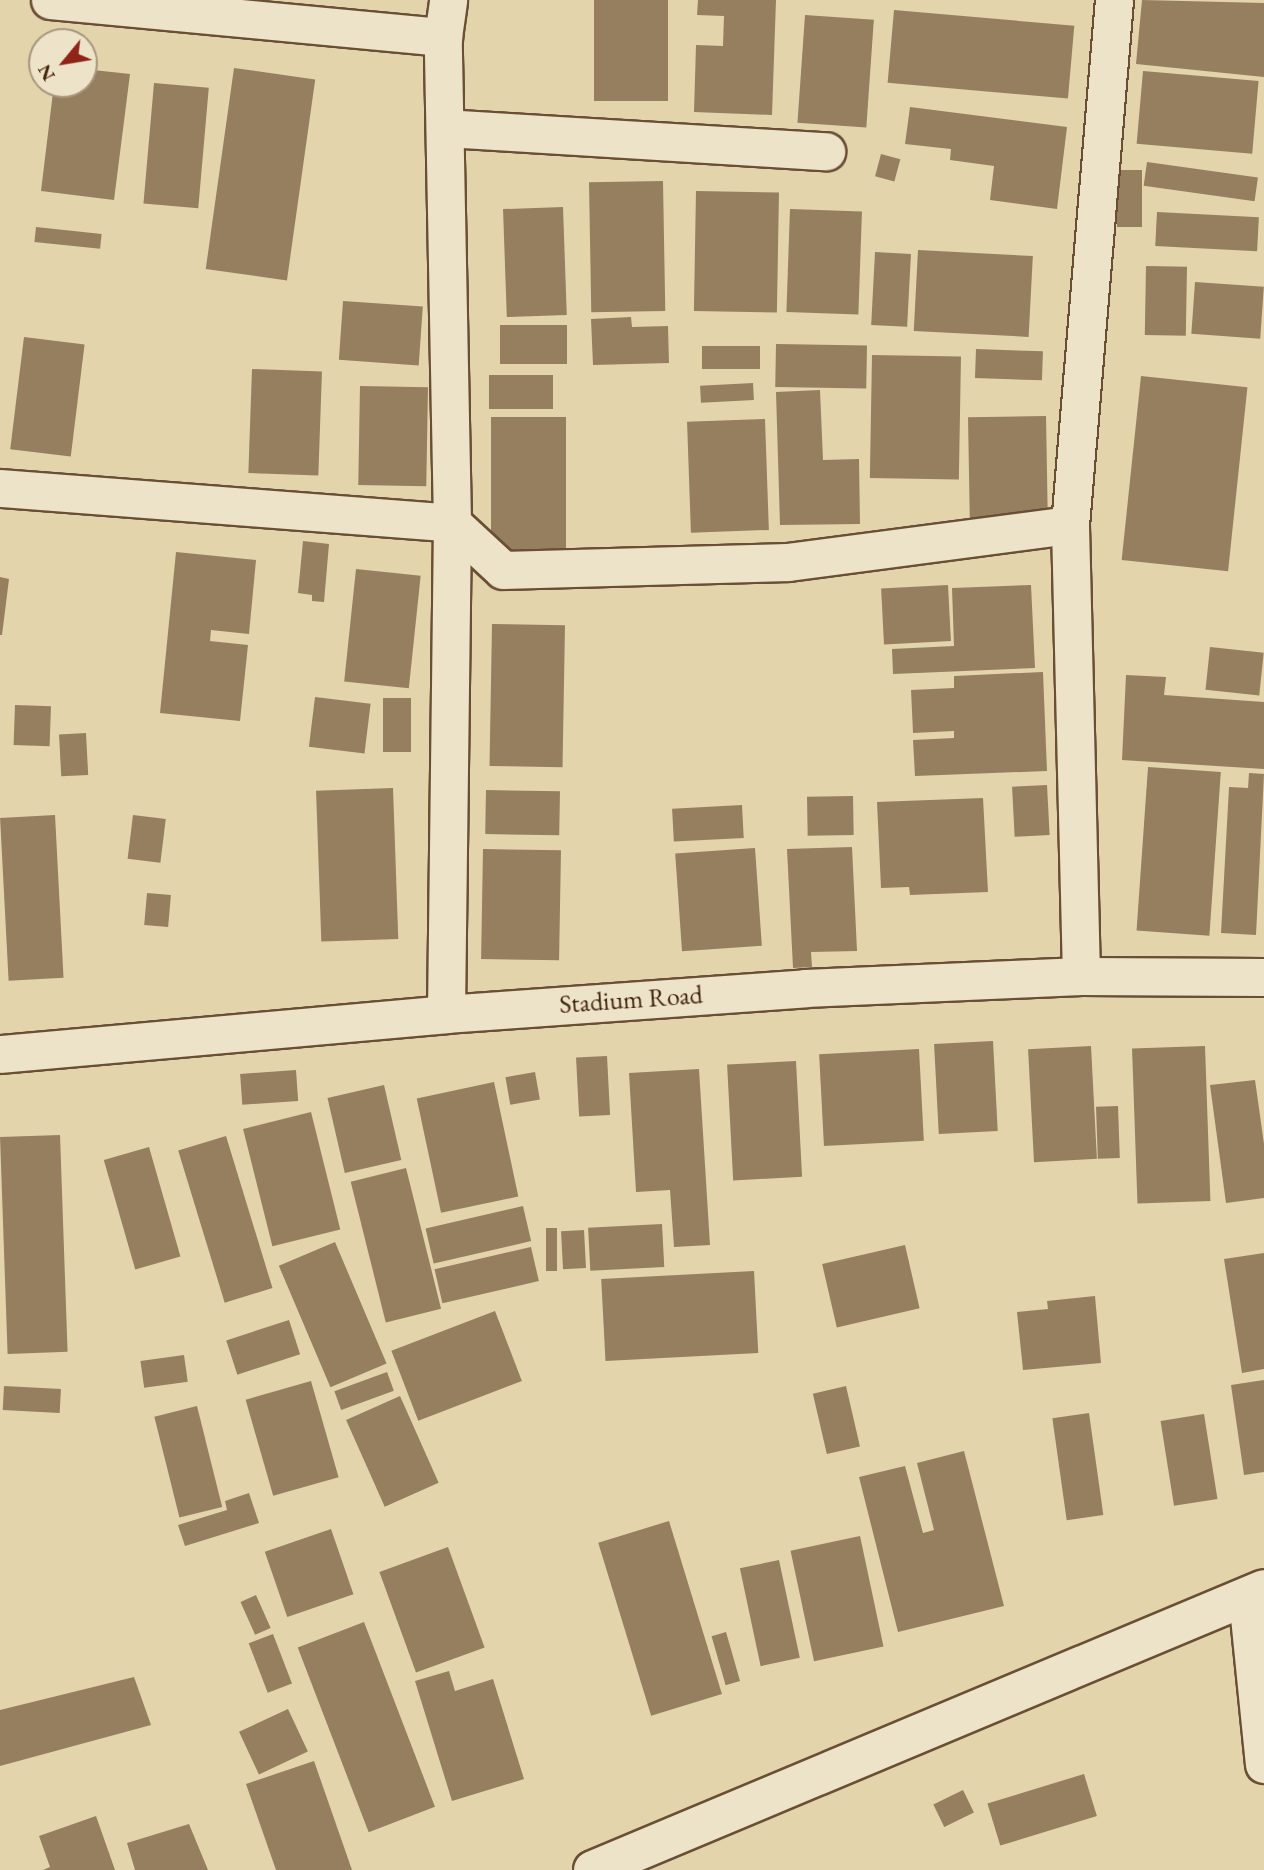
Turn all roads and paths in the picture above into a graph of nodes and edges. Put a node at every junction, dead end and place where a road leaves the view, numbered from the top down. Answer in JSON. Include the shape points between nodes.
{"nodes":[{"id":1,"x":50,"y":0,"type":"edge"},
{"id":2,"x":447,"y":0,"type":"edge"},
{"id":3,"x":1114,"y":0,"type":"edge"},
{"id":4,"x":443,"y":37,"type":"junction"},
{"id":5,"x":445,"y":128,"type":"junction"},
{"id":6,"x":826,"y":151,"type":"dead end"},
{"id":7,"x":0,"y":488,"type":"edge"},
{"id":8,"x":452,"y":523,"type":"junction"},
{"id":9,"x":1070,"y":525,"type":"junction"},
{"id":10,"x":1081,"y":976,"type":"junction"},
{"id":11,"x":1264,"y":977,"type":"edge"},
{"id":12,"x":446,"y":1014,"type":"junction"},
{"id":13,"x":0,"y":1054,"type":"edge"},
{"id":14,"x":1256,"y":1593,"type":"edge"},
{"id":15,"x":1264,"y":1764,"type":"edge"},
{"id":16,"x":593,"y":1870,"type":"edge"}],
"edges":[{"from":1,"to":4,"type":"street"},
{"from":2,"to":4,"type":"street"},
{"from":3,"to":9,"type":"street"},
{"from":4,"to":5,"type":"street"},
{"from":5,"to":6,"type":"street"},
{"from":5,"to":8,"type":"street"},
{"from":7,"to":8,"type":"street"},
{"from":8,"to":9,"type":"street","via":[[503,570],[788,562]]},
{"from":8,"to":12,"type":"street"},
{"from":9,"to":10,"type":"street"},
{"from":10,"to":11,"type":"street","name":"Stadium Road"},
{"from":10,"to":12,"type":"street","name":"Stadium Road","via":[[805,988]]},
{"from":12,"to":13,"type":"street","name":"Stadium Road"},
{"from":14,"to":15,"type":"street"},
{"from":14,"to":16,"type":"main road"}]}
